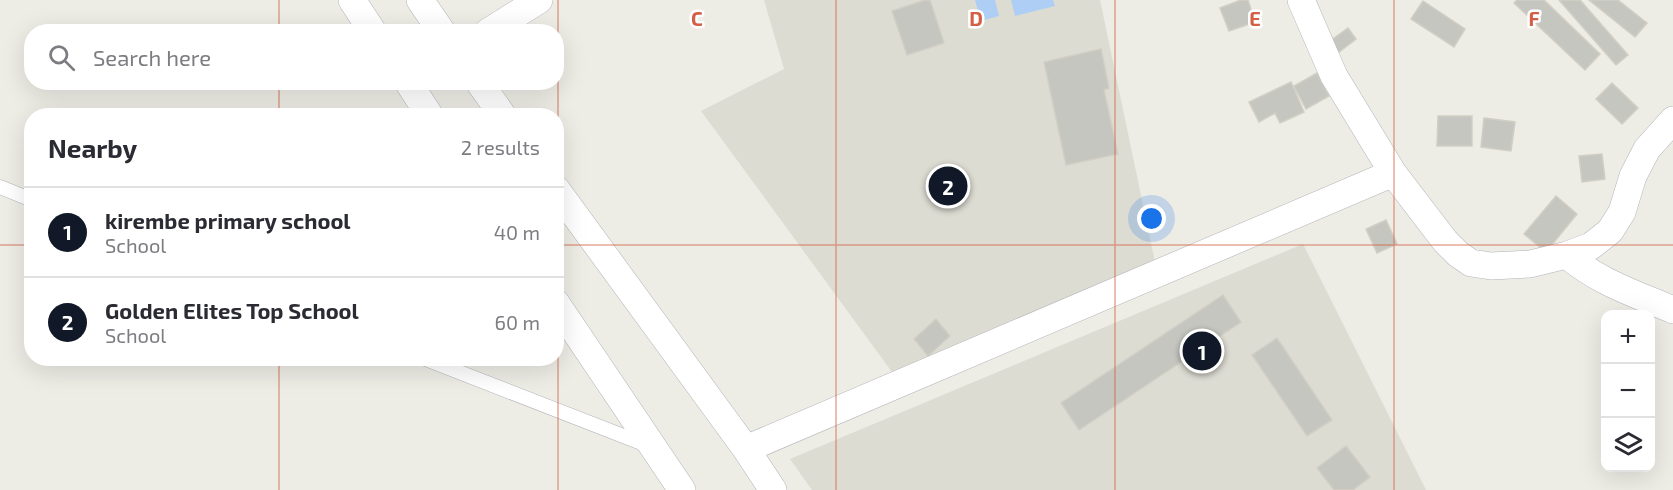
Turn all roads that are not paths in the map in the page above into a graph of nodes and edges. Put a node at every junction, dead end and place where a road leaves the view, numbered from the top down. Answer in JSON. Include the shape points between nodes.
{"nodes":[{"id":1,"x":352,"y":0,"type":"edge"},
{"id":2,"x":420,"y":0,"type":"edge"},
{"id":3,"x":539,"y":0,"type":"edge"},
{"id":4,"x":1301,"y":0,"type":"edge"},
{"id":5,"x":368,"y":24,"type":"edge"},
{"id":6,"x":436,"y":24,"type":"edge"},
{"id":7,"x":501,"y":24,"type":"edge"},
{"id":8,"x":417,"y":90,"type":"edge"},
{"id":9,"x":485,"y":90,"type":"edge"},
{"id":10,"x":426,"y":108,"type":"edge"},
{"id":11,"x":497,"y":108,"type":"edge"},
{"id":12,"x":1673,"y":120,"type":"edge"},
{"id":13,"x":1393,"y":173,"type":"junction"},
{"id":14,"x":0,"y":187,"type":"edge"},
{"id":15,"x":24,"y":197,"type":"edge"},
{"id":16,"x":564,"y":200,"type":"edge"},
{"id":17,"x":1567,"y":255,"type":"junction"},
{"id":18,"x":1673,"y":310,"type":"edge"},
{"id":19,"x":564,"y":315,"type":"edge"},
{"id":20,"x":444,"y":366,"type":"edge"},
{"id":21,"x":654,"y":448,"type":"junction"},
{"id":22,"x":746,"y":449,"type":"junction"},
{"id":23,"x":682,"y":490,"type":"edge"},
{"id":24,"x":773,"y":490,"type":"edge"}],
"edges":[{"from":1,"to":5,"type":"street"},
{"from":2,"to":6,"type":"street"},
{"from":3,"to":7,"type":"street"},
{"from":4,"to":13,"type":"street","via":[[1334,76]]},
{"from":8,"to":10,"type":"street"},
{"from":9,"to":11,"type":"street"},
{"from":12,"to":17,"type":"street","via":[[1647,149],[1633,176],[1622,212],[1610,231],[1591,246]]},
{"from":13,"to":17,"type":"street","via":[[1445,241],[1471,263],[1530,264]]},
{"from":13,"to":22,"type":"street"},
{"from":14,"to":15,"type":"lane"},
{"from":16,"to":22,"type":"street"},
{"from":17,"to":18,"type":"street","via":[[1598,278]]},
{"from":19,"to":21,"type":"street"},
{"from":20,"to":21,"type":"lane"},
{"from":21,"to":23,"type":"street"},
{"from":22,"to":24,"type":"street"}]}
